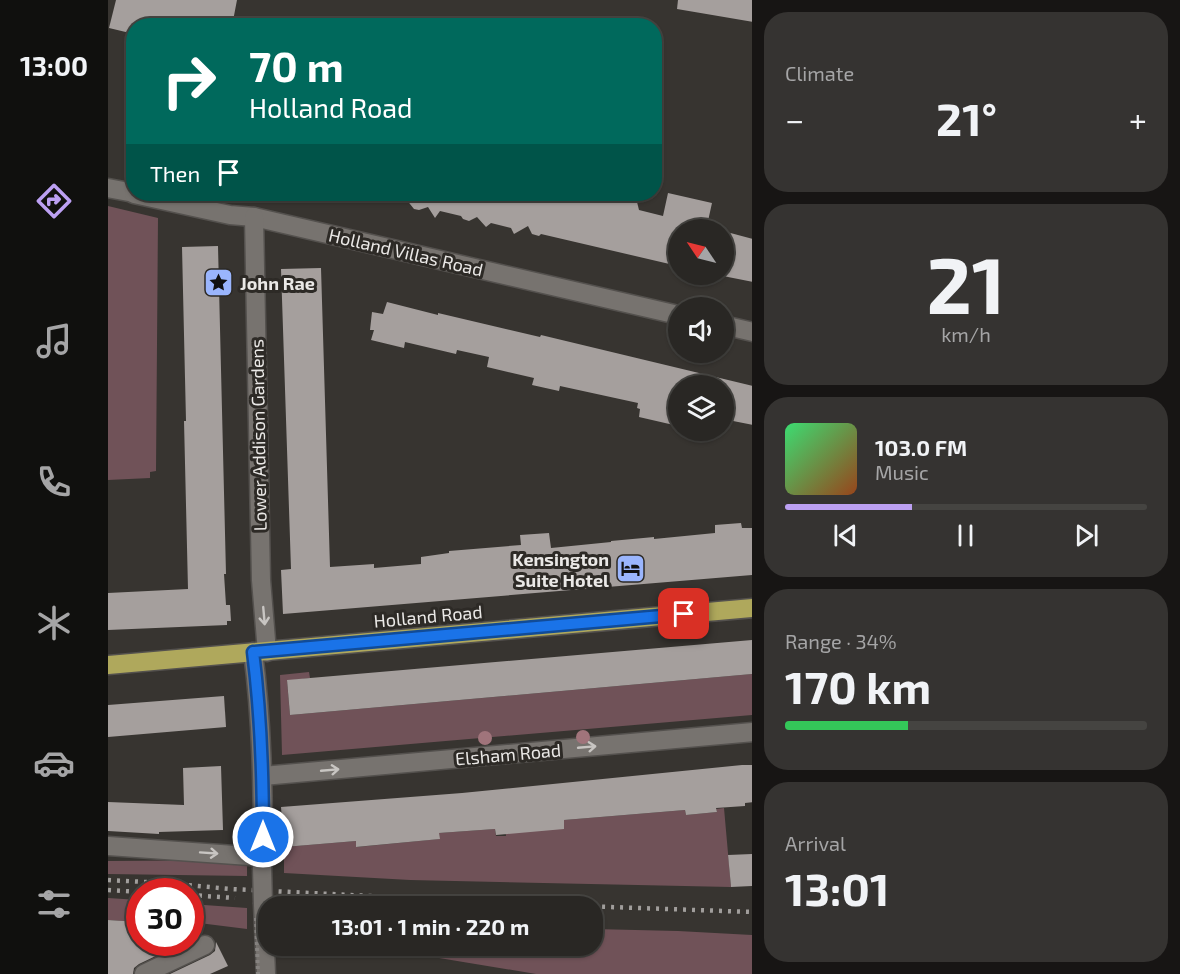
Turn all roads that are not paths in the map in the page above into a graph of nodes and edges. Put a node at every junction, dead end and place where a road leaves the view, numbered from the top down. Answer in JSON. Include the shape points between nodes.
{"nodes":[{"id":1,"x":108,"y":188,"type":"edge"},
{"id":2,"x":126,"y":191,"type":"edge"},
{"id":3,"x":169,"y":201,"type":"edge"},
{"id":4,"x":254,"y":217,"type":"junction"},
{"id":5,"x":668,"y":313,"type":"edge"},
{"id":6,"x":734,"y":328,"type":"edge"},
{"id":7,"x":752,"y":332,"type":"edge"},
{"id":8,"x":752,"y":608,"type":"edge"},
{"id":9,"x":260,"y":652,"type":"junction"},
{"id":10,"x":108,"y":665,"type":"edge"},
{"id":11,"x":752,"y":732,"type":"edge"},
{"id":12,"x":263,"y":776,"type":"junction"},
{"id":13,"x":108,"y":846,"type":"edge"},
{"id":14,"x":262,"y":862,"type":"junction"},
{"id":15,"x":205,"y":945,"type":"dead end"},
{"id":16,"x":144,"y":974,"type":"edge"},
{"id":17,"x":266,"y":974,"type":"edge"}],
"edges":[{"from":1,"to":2,"type":"street","name":"Holland Villas Road"},
{"from":3,"to":4,"type":"street","name":"Holland Villas Road"},
{"from":4,"to":5,"type":"street","name":"Holland Villas Road"},
{"from":4,"to":9,"type":"street","name":"Lower Addison Gardens","one_way":true},
{"from":6,"to":7,"type":"street"},
{"from":8,"to":9,"type":"highway","name":"Holland Road"},
{"from":9,"to":10,"type":"highway","name":"Holland Road"},
{"from":9,"to":12,"type":"street","name":"Lower Addison Gardens"},
{"from":12,"to":11,"type":"street","name":"Elsham Road","one_way":true},
{"from":12,"to":14,"type":"street","name":"Lower Addison Gardens"},
{"from":13,"to":14,"type":"street","one_way":true},
{"from":14,"to":17,"type":"street","name":"Lower Addison Gardens","bridge":true},
{"from":15,"to":16,"type":"street"}]}
